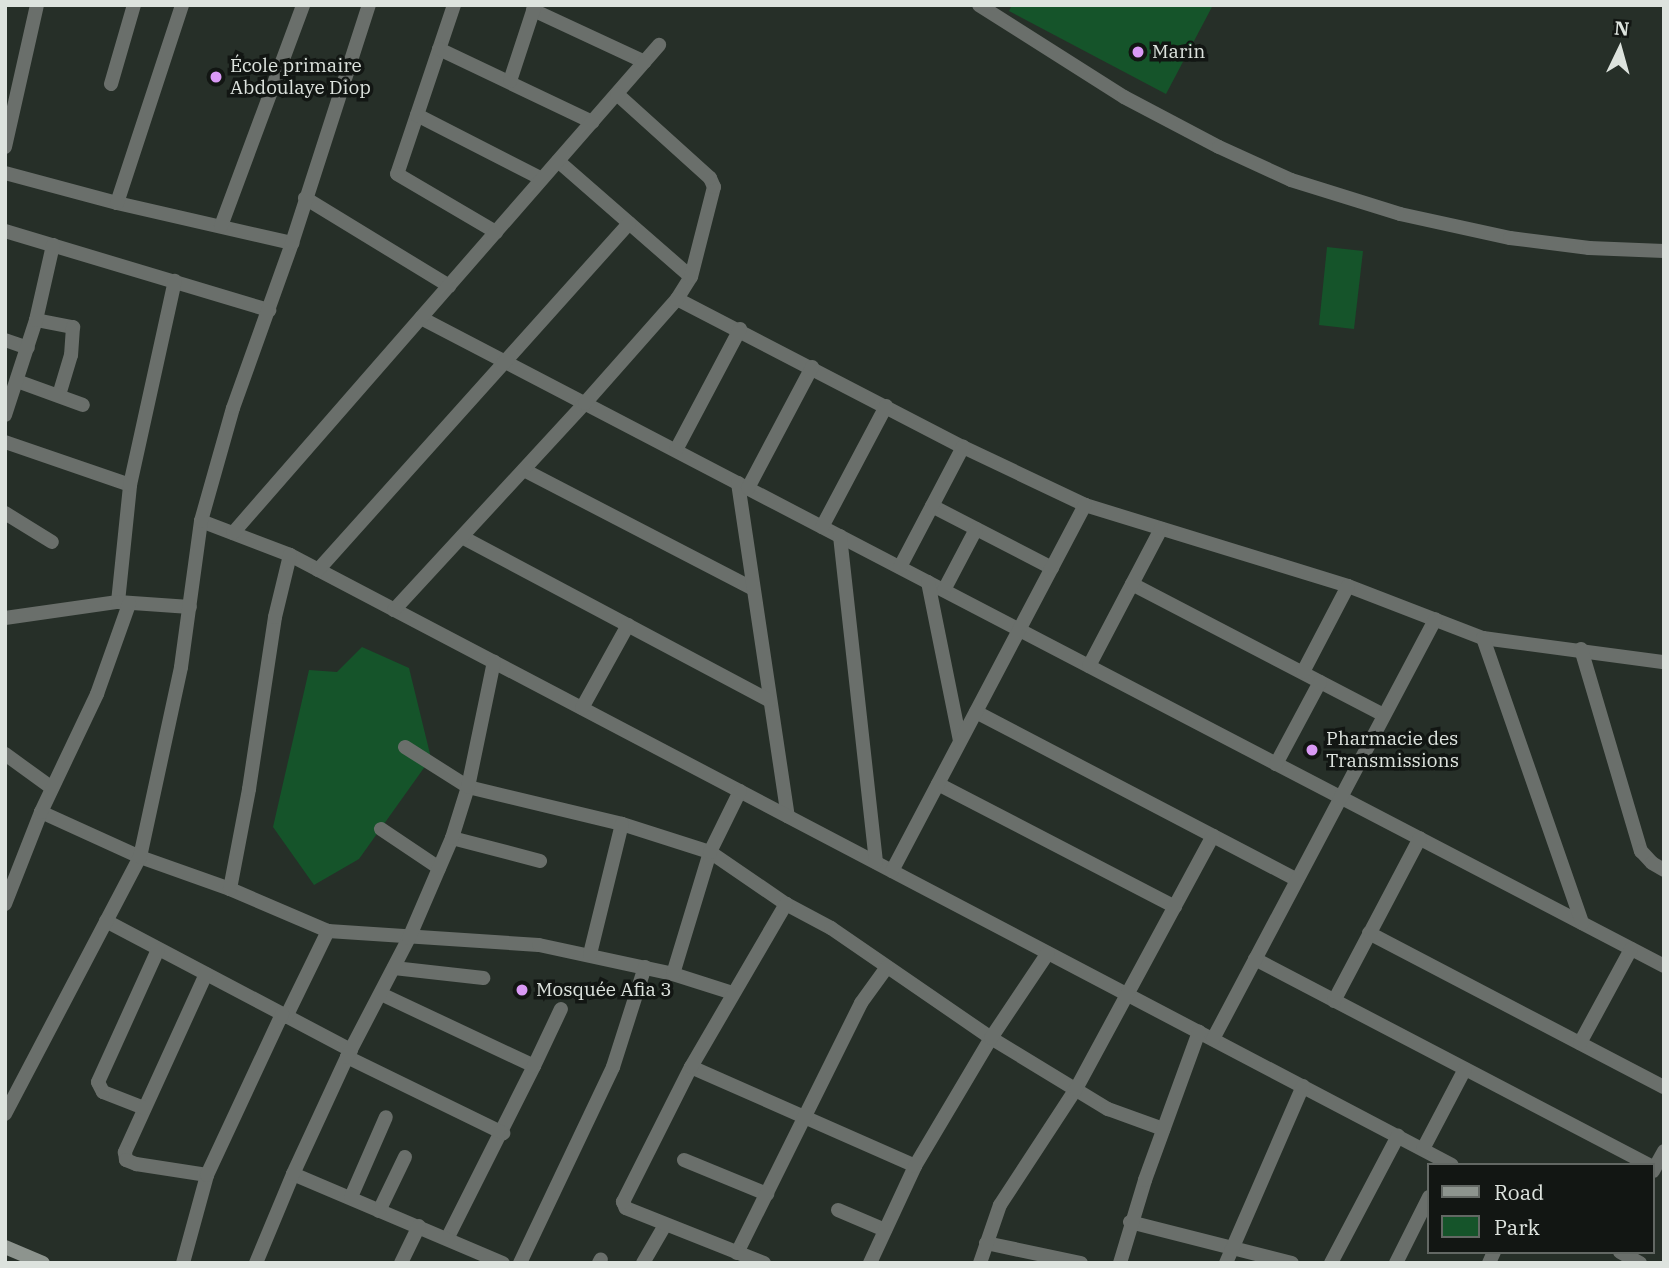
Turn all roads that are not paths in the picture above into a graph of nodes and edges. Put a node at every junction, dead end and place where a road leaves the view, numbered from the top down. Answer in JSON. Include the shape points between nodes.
{"nodes":[{"id":1,"x":37,"y":5,"type":"edge"},
{"id":2,"x":134,"y":5,"type":"edge"},
{"id":3,"x":182,"y":5,"type":"edge"},
{"id":4,"x":303,"y":5,"type":"edge"},
{"id":5,"x":369,"y":5,"type":"edge"},
{"id":6,"x":454,"y":5,"type":"edge"},
{"id":7,"x":979,"y":5,"type":"edge"},
{"id":8,"x":534,"y":7,"type":"edge"},
{"id":9,"x":659,"y":45,"type":"dead end"},
{"id":10,"x":439,"y":49,"type":"junction"},
{"id":11,"x":645,"y":62,"type":"junction"},
{"id":12,"x":510,"y":81,"type":"junction"},
{"id":13,"x":111,"y":84,"type":"dead end"},
{"id":14,"x":617,"y":94,"type":"junction"},
{"id":15,"x":417,"y":115,"type":"junction"},
{"id":16,"x":592,"y":122,"type":"junction"},
{"id":17,"x":5,"y":147,"type":"edge"},
{"id":18,"x":558,"y":161,"type":"junction"},
{"id":19,"x":5,"y":173,"type":"edge"},
{"id":20,"x":542,"y":179,"type":"junction"},
{"id":21,"x":306,"y":198,"type":"junction"},
{"id":22,"x":117,"y":203,"type":"junction"},
{"id":23,"x":629,"y":223,"type":"junction"},
{"id":24,"x":221,"y":226,"type":"junction"},
{"id":25,"x":5,"y":232,"type":"edge"},
{"id":26,"x":496,"y":232,"type":"junction"},
{"id":27,"x":292,"y":243,"type":"junction"},
{"id":28,"x":53,"y":245,"type":"junction"},
{"id":29,"x":1664,"y":251,"type":"edge"},
{"id":30,"x":691,"y":277,"type":"junction"},
{"id":31,"x":175,"y":281,"type":"junction"},
{"id":32,"x":449,"y":286,"type":"junction"},
{"id":33,"x":677,"y":299,"type":"junction"},
{"id":34,"x":269,"y":310,"type":"junction"},
{"id":35,"x":421,"y":318,"type":"junction"},
{"id":36,"x":36,"y":320,"type":"junction"},
{"id":37,"x":740,"y":329,"type":"junction"},
{"id":38,"x":5,"y":340,"type":"edge"},
{"id":39,"x":27,"y":348,"type":"junction"},
{"id":40,"x":506,"y":362,"type":"junction"},
{"id":41,"x":812,"y":367,"type":"junction"},
{"id":42,"x":17,"y":381,"type":"junction"},
{"id":43,"x":59,"y":395,"type":"junction"},
{"id":44,"x":585,"y":403,"type":"junction"},
{"id":45,"x":83,"y":405,"type":"dead end"},
{"id":46,"x":886,"y":406,"type":"junction"},
{"id":47,"x":5,"y":415,"type":"edge"},
{"id":48,"x":5,"y":442,"type":"edge"},
{"id":49,"x":963,"y":447,"type":"junction"},
{"id":50,"x":676,"y":450,"type":"junction"},
{"id":51,"x":524,"y":470,"type":"junction"},
{"id":52,"x":130,"y":485,"type":"junction"},
{"id":53,"x":743,"y":485,"type":"junction"},
{"id":54,"x":1085,"y":505,"type":"junction"},
{"id":55,"x":932,"y":506,"type":"junction"},
{"id":56,"x":5,"y":513,"type":"edge"},
{"id":57,"x":201,"y":521,"type":"junction"},
{"id":58,"x":822,"y":527,"type":"junction"},
{"id":59,"x":976,"y":529,"type":"junction"},
{"id":60,"x":1160,"y":529,"type":"junction"},
{"id":61,"x":233,"y":533,"type":"junction"},
{"id":62,"x":840,"y":536,"type":"junction"},
{"id":63,"x":462,"y":537,"type":"junction"},
{"id":64,"x":52,"y":542,"type":"dead end"},
{"id":65,"x":290,"y":555,"type":"junction"},
{"id":66,"x":900,"y":567,"type":"junction"},
{"id":67,"x":1052,"y":568,"type":"junction"},
{"id":68,"x":318,"y":570,"type":"junction"},
{"id":69,"x":928,"y":582,"type":"junction"},
{"id":70,"x":1132,"y":584,"type":"junction"},
{"id":71,"x":1348,"y":586,"type":"junction"},
{"id":72,"x":752,"y":588,"type":"junction"},
{"id":73,"x":944,"y":590,"type":"junction"},
{"id":74,"x":124,"y":603,"type":"junction"},
{"id":75,"x":190,"y":607,"type":"junction"},
{"id":76,"x":394,"y":610,"type":"junction"},
{"id":77,"x":5,"y":618,"type":"edge"},
{"id":78,"x":1435,"y":619,"type":"junction"},
{"id":79,"x":628,"y":625,"type":"junction"},
{"id":80,"x":1020,"y":630,"type":"junction"},
{"id":81,"x":1483,"y":638,"type":"junction"},
{"id":82,"x":1581,"y":649,"type":"junction"},
{"id":83,"x":1664,"y":662,"type":"edge"},
{"id":84,"x":494,"y":663,"type":"junction"},
{"id":85,"x":1088,"y":666,"type":"junction"},
{"id":86,"x":1303,"y":673,"type":"junction"},
{"id":87,"x":1320,"y":681,"type":"junction"},
{"id":88,"x":769,"y":700,"type":"junction"},
{"id":89,"x":582,"y":708,"type":"junction"},
{"id":90,"x":976,"y":712,"type":"junction"},
{"id":91,"x":1384,"y":715,"type":"junction"},
{"id":92,"x":960,"y":740,"type":"junction"},
{"id":93,"x":405,"y":747,"type":"dead end"},
{"id":94,"x":5,"y":754,"type":"edge"},
{"id":95,"x":1276,"y":764,"type":"junction"},
{"id":96,"x":938,"y":784,"type":"junction"},
{"id":97,"x":468,"y":787,"type":"junction"},
{"id":98,"x":52,"y":788,"type":"junction"},
{"id":99,"x":740,"y":791,"type":"junction"},
{"id":100,"x":1341,"y":797,"type":"junction"},
{"id":101,"x":41,"y":812,"type":"junction"},
{"id":102,"x":788,"y":816,"type":"junction"},
{"id":103,"x":622,"y":824,"type":"junction"},
{"id":104,"x":381,"y":829,"type":"dead end"},
{"id":105,"x":1213,"y":836,"type":"junction"},
{"id":106,"x":452,"y":838,"type":"junction"},
{"id":107,"x":1420,"y":838,"type":"junction"},
{"id":108,"x":710,"y":852,"type":"junction"},
{"id":109,"x":140,"y":857,"type":"junction"},
{"id":110,"x":540,"y":861,"type":"dead end"},
{"id":111,"x":876,"y":862,"type":"junction"},
{"id":112,"x":439,"y":868,"type":"junction"},
{"id":113,"x":1664,"y":870,"type":"edge"},
{"id":114,"x":892,"y":871,"type":"junction"},
{"id":115,"x":1297,"y":880,"type":"junction"},
{"id":116,"x":230,"y":889,"type":"junction"},
{"id":117,"x":5,"y":904,"type":"edge"},
{"id":118,"x":786,"y":904,"type":"junction"},
{"id":119,"x":1175,"y":908,"type":"junction"},
{"id":120,"x":106,"y":920,"type":"junction"},
{"id":121,"x":1582,"y":923,"type":"junction"},
{"id":122,"x":328,"y":931,"type":"junction"},
{"id":123,"x":1369,"y":933,"type":"junction"},
{"id":124,"x":409,"y":938,"type":"junction"},
{"id":125,"x":1631,"y":949,"type":"junction"},
{"id":126,"x":158,"y":950,"type":"junction"},
{"id":127,"x":1048,"y":953,"type":"junction"},
{"id":128,"x":590,"y":954,"type":"junction"},
{"id":129,"x":1255,"y":959,"type":"junction"},
{"id":130,"x":1663,"y":965,"type":"edge"},
{"id":131,"x":645,"y":967,"type":"junction"},
{"id":132,"x":887,"y":967,"type":"junction"},
{"id":133,"x":394,"y":968,"type":"junction"},
{"id":134,"x":206,"y":974,"type":"junction"},
{"id":135,"x":673,"y":974,"type":"junction"},
{"id":136,"x":484,"y":978,"type":"dead end"},
{"id":137,"x":733,"y":993,"type":"junction"},
{"id":138,"x":381,"y":994,"type":"junction"},
{"id":139,"x":1129,"y":995,"type":"junction"},
{"id":140,"x":1335,"y":1001,"type":"junction"},
{"id":141,"x":561,"y":1009,"type":"dead end"},
{"id":142,"x":284,"y":1016,"type":"junction"},
{"id":143,"x":1199,"y":1032,"type":"junction"},
{"id":144,"x":991,"y":1038,"type":"junction"},
{"id":145,"x":1213,"y":1039,"type":"junction"},
{"id":146,"x":1580,"y":1043,"type":"junction"},
{"id":147,"x":349,"y":1054,"type":"junction"},
{"id":148,"x":534,"y":1066,"type":"junction"},
{"id":149,"x":691,"y":1067,"type":"junction"},
{"id":150,"x":1465,"y":1069,"type":"junction"},
{"id":151,"x":1303,"y":1086,"type":"junction"},
{"id":152,"x":1664,"y":1087,"type":"edge"},
{"id":153,"x":1076,"y":1089,"type":"junction"},
{"id":154,"x":144,"y":1108,"type":"junction"},
{"id":155,"x":5,"y":1114,"type":"edge"},
{"id":156,"x":386,"y":1117,"type":"dead end"},
{"id":157,"x":804,"y":1118,"type":"junction"},
{"id":158,"x":1163,"y":1129,"type":"junction"},
{"id":159,"x":503,"y":1133,"type":"junction"},
{"id":160,"x":1398,"y":1136,"type":"junction"},
{"id":161,"x":1423,"y":1149,"type":"junction"},
{"id":162,"x":405,"y":1157,"type":"dead end"},
{"id":163,"x":684,"y":1160,"type":"dead end"},
{"id":164,"x":1446,"y":1163,"type":"edge"},
{"id":165,"x":1644,"y":1163,"type":"edge"},
{"id":166,"x":915,"y":1166,"type":"junction"},
{"id":167,"x":293,"y":1174,"type":"junction"},
{"id":168,"x":207,"y":1175,"type":"junction"},
{"id":169,"x":767,"y":1194,"type":"junction"},
{"id":170,"x":351,"y":1198,"type":"junction"},
{"id":171,"x":1428,"y":1199,"type":"edge"},
{"id":172,"x":838,"y":1210,"type":"dead end"},
{"id":173,"x":379,"y":1211,"type":"junction"},
{"id":174,"x":1130,"y":1222,"type":"junction"},
{"id":175,"x":665,"y":1225,"type":"junction"},
{"id":176,"x":419,"y":1226,"type":"junction"},
{"id":177,"x":885,"y":1230,"type":"junction"},
{"id":178,"x":448,"y":1237,"type":"junction"},
{"id":179,"x":986,"y":1243,"type":"junction"},
{"id":180,"x":5,"y":1247,"type":"edge"},
{"id":181,"x":737,"y":1253,"type":"junction"},
{"id":182,"x":1624,"y":1254,"type":"edge"},
{"id":183,"x":1228,"y":1256,"type":"edge"},
{"id":184,"x":497,"y":1261,"type":"edge"},
{"id":185,"x":43,"y":1263,"type":"edge"},
{"id":186,"x":183,"y":1263,"type":"edge"},
{"id":187,"x":257,"y":1263,"type":"edge"},
{"id":188,"x":401,"y":1263,"type":"edge"},
{"id":189,"x":520,"y":1263,"type":"edge"},
{"id":190,"x":643,"y":1263,"type":"edge"},
{"id":191,"x":764,"y":1263,"type":"edge"},
{"id":192,"x":870,"y":1263,"type":"edge"},
{"id":193,"x":980,"y":1263,"type":"edge"},
{"id":194,"x":1082,"y":1263,"type":"edge"},
{"id":195,"x":1120,"y":1263,"type":"edge"},
{"id":196,"x":1292,"y":1263,"type":"edge"},
{"id":197,"x":1331,"y":1263,"type":"edge"},
{"id":198,"x":1396,"y":1263,"type":"edge"},
{"id":199,"x":1640,"y":1263,"type":"edge"}],
"edges":[{"from":1,"to":17,"type":"street"},
{"from":2,"to":13,"type":"street"},
{"from":3,"to":22,"type":"street"},
{"from":4,"to":24,"type":"street"},
{"from":5,"to":21,"type":"street"},
{"from":6,"to":10,"type":"street"},
{"from":7,"to":29,"type":"street","via":[[1124,97],[1291,180],[1400,214],[1510,238]]},
{"from":8,"to":11,"type":"street"},
{"from":8,"to":12,"type":"street"},
{"from":9,"to":11,"type":"street"},
{"from":10,"to":12,"type":"street"},
{"from":10,"to":15,"type":"street"},
{"from":11,"to":14,"type":"street"},
{"from":12,"to":16,"type":"street"},
{"from":14,"to":16,"type":"street"},
{"from":14,"to":30,"type":"street","via":[[710,178],[714,187]]},
{"from":15,"to":20,"type":"street"},
{"from":15,"to":26,"type":"street","via":[[397,174]]},
{"from":16,"to":18,"type":"street"},
{"from":18,"to":20,"type":"street"},
{"from":18,"to":23,"type":"street"},
{"from":19,"to":22,"type":"street"},
{"from":20,"to":26,"type":"street"},
{"from":21,"to":27,"type":"street"},
{"from":21,"to":32,"type":"street"},
{"from":22,"to":24,"type":"street"},
{"from":23,"to":30,"type":"street"},
{"from":23,"to":40,"type":"street"},
{"from":24,"to":27,"type":"street"},
{"from":25,"to":28,"type":"street"},
{"from":26,"to":32,"type":"street"},
{"from":27,"to":34,"type":"street"},
{"from":28,"to":31,"type":"street"},
{"from":28,"to":36,"type":"street"},
{"from":30,"to":33,"type":"street"},
{"from":31,"to":34,"type":"street"},
{"from":31,"to":52,"type":"street"},
{"from":32,"to":35,"type":"street"},
{"from":33,"to":37,"type":"street"},
{"from":33,"to":44,"type":"street"},
{"from":34,"to":57,"type":"street","via":[[233,408]]},
{"from":35,"to":40,"type":"street"},
{"from":35,"to":61,"type":"street"},
{"from":36,"to":39,"type":"street"},
{"from":36,"to":43,"type":"street","via":[[73,327],[71,355]]},
{"from":37,"to":41,"type":"street"},
{"from":37,"to":50,"type":"street"},
{"from":38,"to":39,"type":"street"},
{"from":39,"to":42,"type":"street"},
{"from":40,"to":44,"type":"street"},
{"from":40,"to":68,"type":"street"},
{"from":41,"to":46,"type":"street"},
{"from":41,"to":53,"type":"street"},
{"from":42,"to":43,"type":"street"},
{"from":42,"to":47,"type":"street"},
{"from":43,"to":45,"type":"street"},
{"from":44,"to":50,"type":"street"},
{"from":44,"to":51,"type":"street"},
{"from":46,"to":49,"type":"street"},
{"from":46,"to":58,"type":"street"},
{"from":48,"to":52,"type":"street"},
{"from":49,"to":54,"type":"street"},
{"from":49,"to":55,"type":"street"},
{"from":50,"to":53,"type":"street"},
{"from":51,"to":63,"type":"street"},
{"from":51,"to":72,"type":"street"},
{"from":52,"to":74,"type":"street"},
{"from":53,"to":58,"type":"street"},
{"from":53,"to":72,"type":"street"},
{"from":54,"to":60,"type":"street"},
{"from":54,"to":67,"type":"street"},
{"from":55,"to":59,"type":"street"},
{"from":55,"to":66,"type":"street"},
{"from":56,"to":64,"type":"street"},
{"from":57,"to":61,"type":"street"},
{"from":57,"to":75,"type":"street"},
{"from":58,"to":62,"type":"street"},
{"from":59,"to":67,"type":"street"},
{"from":59,"to":73,"type":"street"},
{"from":60,"to":70,"type":"street"},
{"from":60,"to":71,"type":"street"},
{"from":61,"to":65,"type":"street"},
{"from":62,"to":66,"type":"street"},
{"from":62,"to":111,"type":"street"},
{"from":63,"to":76,"type":"street"},
{"from":63,"to":79,"type":"street"},
{"from":65,"to":68,"type":"street"},
{"from":65,"to":116,"type":"street","via":[[264,675]]},
{"from":66,"to":69,"type":"street"},
{"from":67,"to":80,"type":"street"},
{"from":68,"to":76,"type":"street"},
{"from":69,"to":73,"type":"street"},
{"from":69,"to":92,"type":"street"},
{"from":70,"to":85,"type":"street"},
{"from":70,"to":86,"type":"street"},
{"from":71,"to":78,"type":"street"},
{"from":71,"to":86,"type":"street"},
{"from":72,"to":88,"type":"street"},
{"from":73,"to":80,"type":"street"},
{"from":74,"to":75,"type":"street"},
{"from":74,"to":77,"type":"street"},
{"from":74,"to":98,"type":"street","via":[[97,694]]},
{"from":75,"to":109,"type":"street"},
{"from":76,"to":84,"type":"street"},
{"from":78,"to":81,"type":"street"},
{"from":78,"to":91,"type":"street"},
{"from":79,"to":88,"type":"street"},
{"from":79,"to":89,"type":"street"},
{"from":80,"to":85,"type":"street"},
{"from":80,"to":90,"type":"street"},
{"from":81,"to":82,"type":"street"},
{"from":81,"to":121,"type":"street"},
{"from":82,"to":83,"type":"street"},
{"from":82,"to":113,"type":"street","via":[[1641,851]]},
{"from":84,"to":89,"type":"street"},
{"from":84,"to":97,"type":"street"},
{"from":85,"to":95,"type":"street"},
{"from":86,"to":87,"type":"street"},
{"from":87,"to":91,"type":"street"},
{"from":87,"to":95,"type":"street"},
{"from":88,"to":102,"type":"street"},
{"from":89,"to":99,"type":"street"},
{"from":90,"to":92,"type":"street"},
{"from":90,"to":105,"type":"street"},
{"from":91,"to":100,"type":"street"},
{"from":92,"to":96,"type":"street"},
{"from":93,"to":97,"type":"street"},
{"from":94,"to":98,"type":"street"},
{"from":95,"to":100,"type":"street"},
{"from":96,"to":114,"type":"street"},
{"from":96,"to":119,"type":"street"},
{"from":97,"to":103,"type":"street"},
{"from":97,"to":106,"type":"street"},
{"from":98,"to":101,"type":"street"},
{"from":99,"to":102,"type":"street"},
{"from":99,"to":108,"type":"street"},
{"from":100,"to":107,"type":"street"},
{"from":100,"to":115,"type":"street"},
{"from":101,"to":109,"type":"street"},
{"from":101,"to":117,"type":"street"},
{"from":102,"to":111,"type":"street"},
{"from":103,"to":108,"type":"street"},
{"from":103,"to":128,"type":"street"},
{"from":104,"to":112,"type":"street"},
{"from":105,"to":115,"type":"street"},
{"from":105,"to":119,"type":"street"},
{"from":106,"to":110,"type":"street"},
{"from":106,"to":112,"type":"street"},
{"from":107,"to":121,"type":"street"},
{"from":107,"to":123,"type":"street"},
{"from":108,"to":118,"type":"street"},
{"from":108,"to":135,"type":"street"},
{"from":109,"to":116,"type":"street"},
{"from":109,"to":120,"type":"street"},
{"from":111,"to":114,"type":"street"},
{"from":112,"to":124,"type":"street"},
{"from":114,"to":127,"type":"street"},
{"from":115,"to":129,"type":"street"},
{"from":116,"to":122,"type":"street"},
{"from":118,"to":132,"type":"street"},
{"from":118,"to":137,"type":"street"},
{"from":119,"to":139,"type":"street"},
{"from":120,"to":126,"type":"street"},
{"from":120,"to":155,"type":"street"},
{"from":121,"to":125,"type":"street"},
{"from":122,"to":124,"type":"street"},
{"from":122,"to":142,"type":"street"},
{"from":123,"to":140,"type":"street"},
{"from":123,"to":146,"type":"street"},
{"from":124,"to":128,"type":"street","via":[[518,943]]},
{"from":124,"to":133,"type":"street"},
{"from":125,"to":130,"type":"street"},
{"from":125,"to":146,"type":"street"},
{"from":126,"to":134,"type":"street"},
{"from":126,"to":154,"type":"street","via":[[98,1082],[103,1092]]},
{"from":127,"to":139,"type":"street"},
{"from":127,"to":144,"type":"street"},
{"from":128,"to":131,"type":"street"},
{"from":129,"to":140,"type":"street"},
{"from":129,"to":145,"type":"street"},
{"from":131,"to":135,"type":"street"},
{"from":131,"to":189,"type":"street","via":[[613,1067]]},
{"from":132,"to":144,"type":"street"},
{"from":132,"to":157,"type":"street","via":[[861,1003]]},
{"from":133,"to":136,"type":"street"},
{"from":133,"to":138,"type":"street"},
{"from":134,"to":142,"type":"street"},
{"from":134,"to":154,"type":"street"},
{"from":135,"to":137,"type":"street"},
{"from":137,"to":149,"type":"street"},
{"from":138,"to":147,"type":"street"},
{"from":138,"to":148,"type":"street"},
{"from":139,"to":143,"type":"street"},
{"from":139,"to":153,"type":"street"},
{"from":140,"to":150,"type":"street"},
{"from":141,"to":148,"type":"street"},
{"from":142,"to":147,"type":"street"},
{"from":142,"to":168,"type":"street"},
{"from":143,"to":145,"type":"street"},
{"from":143,"to":158,"type":"street"},
{"from":144,"to":153,"type":"street"},
{"from":144,"to":166,"type":"street"},
{"from":145,"to":151,"type":"street"},
{"from":146,"to":152,"type":"street"},
{"from":147,"to":159,"type":"street"},
{"from":147,"to":167,"type":"street"},
{"from":148,"to":159,"type":"street"},
{"from":149,"to":157,"type":"street"},
{"from":149,"to":175,"type":"street","via":[[623,1202],[626,1208]]},
{"from":150,"to":161,"type":"street"},
{"from":150,"to":165,"type":"street"},
{"from":151,"to":160,"type":"street"},
{"from":151,"to":183,"type":"street"},
{"from":153,"to":158,"type":"street","via":[[1108,1109]]},
{"from":153,"to":179,"type":"street","via":[[1000,1205]]},
{"from":154,"to":168,"type":"street","via":[[125,1152],[126,1160]]},
{"from":156,"to":170,"type":"street"},
{"from":157,"to":166,"type":"street"},
{"from":157,"to":169,"type":"street"},
{"from":158,"to":174,"type":"street"},
{"from":159,"to":178,"type":"street"},
{"from":160,"to":161,"type":"street"},
{"from":160,"to":197,"type":"street"},
{"from":161,"to":164,"type":"street"},
{"from":162,"to":173,"type":"street"},
{"from":163,"to":169,"type":"street"},
{"from":166,"to":177,"type":"street"},
{"from":167,"to":170,"type":"street"},
{"from":167,"to":187,"type":"street"},
{"from":168,"to":186,"type":"street"},
{"from":169,"to":181,"type":"street"},
{"from":170,"to":173,"type":"street"},
{"from":171,"to":198,"type":"street"},
{"from":172,"to":177,"type":"street"},
{"from":173,"to":176,"type":"street"},
{"from":174,"to":183,"type":"street"},
{"from":174,"to":195,"type":"street"},
{"from":175,"to":181,"type":"street"},
{"from":175,"to":190,"type":"street"},
{"from":176,"to":178,"type":"street"},
{"from":176,"to":188,"type":"street"},
{"from":177,"to":192,"type":"street"},
{"from":178,"to":184,"type":"street"},
{"from":179,"to":193,"type":"street"},
{"from":179,"to":194,"type":"street"},
{"from":180,"to":185,"type":"street"},
{"from":181,"to":191,"type":"street"},
{"from":182,"to":199,"type":"street"},
{"from":183,"to":196,"type":"street"}]}
